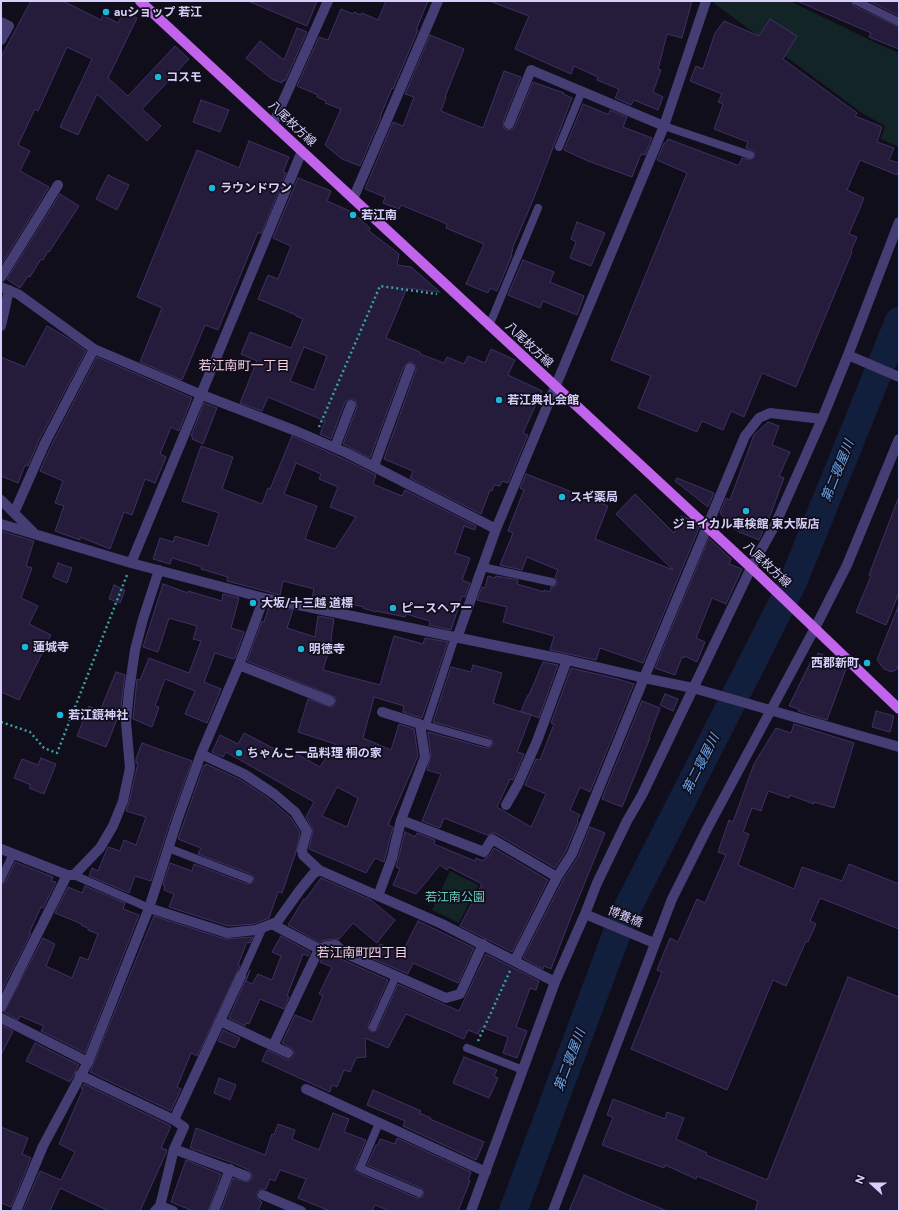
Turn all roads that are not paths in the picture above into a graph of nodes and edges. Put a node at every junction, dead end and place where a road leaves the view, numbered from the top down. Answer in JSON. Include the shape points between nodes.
{"nodes":[{"id":1,"x":140,"y":1,"type":"edge"},
{"id":2,"x":328,"y":1,"type":"edge"},
{"id":3,"x":438,"y":1,"type":"edge"},
{"id":4,"x":706,"y":1,"type":"edge"},
{"id":5,"x":856,"y":1,"type":"edge"},
{"id":6,"x":1,"y":22,"type":"edge"},
{"id":7,"x":899,"y":22,"type":"edge"},
{"id":8,"x":1,"y":40,"type":"edge"},
{"id":9,"x":582,"y":92,"type":"junction"},
{"id":10,"x":273,"y":124,"type":"junction"},
{"id":11,"x":509,"y":124,"type":"dead end"},
{"id":12,"x":664,"y":126,"type":"junction"},
{"id":13,"x":559,"y":146,"type":"dead end"},
{"id":14,"x":302,"y":151,"type":"junction"},
{"id":15,"x":750,"y":155,"type":"dead end"},
{"id":16,"x":58,"y":185,"type":"dead end"},
{"id":17,"x":353,"y":199,"type":"junction"},
{"id":18,"x":538,"y":208,"type":"dead end"},
{"id":19,"x":899,"y":222,"type":"edge"},
{"id":20,"x":1,"y":277,"type":"edge"},
{"id":21,"x":5,"y":288,"type":"edge"},
{"id":22,"x":1,"y":326,"type":"edge"},
{"id":23,"x":489,"y":326,"type":"junction"},
{"id":24,"x":94,"y":349,"type":"junction"},
{"id":25,"x":848,"y":355,"type":"junction"},
{"id":26,"x":410,"y":368,"type":"dead end"},
{"id":27,"x":899,"y":377,"type":"edge"},
{"id":28,"x":555,"y":386,"type":"junction"},
{"id":29,"x":202,"y":395,"type":"junction"},
{"id":30,"x":351,"y":405,"type":"dead end"},
{"id":31,"x":822,"y":419,"type":"junction"},
{"id":32,"x":899,"y":439,"type":"edge"},
{"id":33,"x":335,"y":448,"type":"junction"},
{"id":34,"x":374,"y":466,"type":"junction"},
{"id":35,"x":1,"y":500,"type":"edge"},
{"id":36,"x":14,"y":513,"type":"junction"},
{"id":37,"x":1,"y":524,"type":"edge"},
{"id":38,"x":707,"y":527,"type":"junction"},
{"id":39,"x":496,"y":529,"type":"junction"},
{"id":40,"x":34,"y":534,"type":"junction"},
{"id":41,"x":131,"y":564,"type":"junction"},
{"id":42,"x":482,"y":567,"type":"junction"},
{"id":43,"x":159,"y":570,"type":"junction"},
{"id":44,"x":754,"y":571,"type":"junction"},
{"id":45,"x":552,"y":582,"type":"dead end"},
{"id":46,"x":264,"y":598,"type":"junction"},
{"id":47,"x":815,"y":628,"type":"junction"},
{"id":48,"x":456,"y":637,"type":"junction"},
{"id":49,"x":567,"y":660,"type":"junction"},
{"id":50,"x":239,"y":665,"type":"junction"},
{"id":51,"x":644,"y":678,"type":"junction"},
{"id":52,"x":693,"y":688,"type":"junction"},
{"id":53,"x":330,"y":701,"type":"dead end"},
{"id":54,"x":899,"y":709,"type":"edge"},
{"id":55,"x":770,"y":710,"type":"junction"},
{"id":56,"x":382,"y":712,"type":"dead end"},
{"id":57,"x":423,"y":725,"type":"junction"},
{"id":58,"x":488,"y":742,"type":"dead end"},
{"id":59,"x":899,"y":746,"type":"edge"},
{"id":60,"x":201,"y":754,"type":"junction"},
{"id":61,"x":506,"y":805,"type":"dead end"},
{"id":62,"x":401,"y":820,"type":"junction"},
{"id":63,"x":168,"y":848,"type":"junction"},
{"id":64,"x":1,"y":849,"type":"edge"},
{"id":65,"x":13,"y":854,"type":"junction"},
{"id":66,"x":319,"y":870,"type":"junction"},
{"id":67,"x":70,"y":875,"type":"junction"},
{"id":68,"x":557,"y":877,"type":"junction"},
{"id":69,"x":1,"y":879,"type":"edge"},
{"id":70,"x":249,"y":879,"type":"dead end"},
{"id":71,"x":378,"y":896,"type":"junction"},
{"id":72,"x":149,"y":908,"type":"junction"},
{"id":73,"x":585,"y":914,"type":"junction"},
{"id":74,"x":268,"y":925,"type":"junction"},
{"id":75,"x":654,"y":943,"type":"junction"},
{"id":76,"x":484,"y":944,"type":"junction"},
{"id":77,"x":319,"y":949,"type":"junction"},
{"id":78,"x":515,"y":960,"type":"junction"},
{"id":79,"x":241,"y":976,"type":"joint"},
{"id":80,"x":396,"y":976,"type":"junction"},
{"id":81,"x":555,"y":982,"type":"junction"},
{"id":82,"x":1,"y":1007,"type":"edge"},
{"id":83,"x":1,"y":1018,"type":"edge"},
{"id":84,"x":220,"y":1021,"type":"junction"},
{"id":85,"x":373,"y":1027,"type":"dead end"},
{"id":86,"x":273,"y":1046,"type":"junction"},
{"id":87,"x":470,"y":1050,"type":"road end"},
{"id":88,"x":288,"y":1053,"type":"dead end"},
{"id":89,"x":88,"y":1062,"type":"junction"},
{"id":90,"x":523,"y":1070,"type":"junction"},
{"id":91,"x":80,"y":1075,"type":"junction"},
{"id":92,"x":306,"y":1089,"type":"dead end"},
{"id":93,"x":174,"y":1120,"type":"junction"},
{"id":94,"x":378,"y":1123,"type":"junction"},
{"id":95,"x":174,"y":1148,"type":"junction"},
{"id":96,"x":230,"y":1169,"type":"junction"},
{"id":97,"x":486,"y":1172,"type":"junction"},
{"id":98,"x":246,"y":1176,"type":"dead end"},
{"id":99,"x":419,"y":1193,"type":"dead end"},
{"id":100,"x":263,"y":1195,"type":"dead end"},
{"id":101,"x":158,"y":1208,"type":"edge"},
{"id":102,"x":16,"y":1211,"type":"edge"},
{"id":103,"x":173,"y":1211,"type":"edge"},
{"id":104,"x":214,"y":1211,"type":"edge"},
{"id":105,"x":301,"y":1211,"type":"edge"},
{"id":106,"x":471,"y":1211,"type":"edge"},
{"id":107,"x":553,"y":1211,"type":"edge"}],
"edges":[{"from":1,"to":10,"type":"main road","name":"八尾枚方線"},
{"from":2,"to":10,"type":"street"},
{"from":3,"to":17,"type":"street"},
{"from":4,"to":12,"type":"street"},
{"from":5,"to":7,"type":"lane"},
{"from":6,"to":8,"type":"street","via":[[8,26]]},
{"from":9,"to":11,"type":"street","via":[[531,70]]},
{"from":9,"to":12,"type":"street"},
{"from":9,"to":13,"type":"lane"},
{"from":10,"to":14,"type":"main road","name":"八尾枚方線"},
{"from":12,"to":15,"type":"lane"},
{"from":12,"to":28,"type":"street"},
{"from":14,"to":17,"type":"main road","name":"八尾枚方線"},
{"from":14,"to":29,"type":"street"},
{"from":16,"to":20,"type":"street"},
{"from":17,"to":23,"type":"main road","name":"八尾枚方線"},
{"from":18,"to":23,"type":"lane"},
{"from":19,"to":25,"type":"street"},
{"from":21,"to":22,"type":"street"},
{"from":21,"to":24,"type":"street","via":[[18,294]]},
{"from":23,"to":28,"type":"main road","name":"八尾枚方線"},
{"from":24,"to":29,"type":"street"},
{"from":24,"to":36,"type":"street"},
{"from":25,"to":27,"type":"street"},
{"from":25,"to":31,"type":"street"},
{"from":26,"to":34,"type":"street"},
{"from":28,"to":38,"type":"main road","name":"八尾枚方線"},
{"from":28,"to":39,"type":"street"},
{"from":29,"to":33,"type":"street"},
{"from":29,"to":41,"type":"street"},
{"from":30,"to":33,"type":"street"},
{"from":31,"to":38,"type":"street","via":[[770,413],[759,418],[745,436]]},
{"from":31,"to":44,"type":"street"},
{"from":32,"to":47,"type":"street","via":[[847,565]]},
{"from":33,"to":34,"type":"street"},
{"from":34,"to":39,"type":"street"},
{"from":35,"to":36,"type":"street"},
{"from":36,"to":40,"type":"street"},
{"from":37,"to":40,"type":"street"},
{"from":38,"to":44,"type":"main road","name":"八尾枚方線"},
{"from":38,"to":51,"type":"street"},
{"from":39,"to":42,"type":"street"},
{"from":40,"to":41,"type":"street"},
{"from":41,"to":43,"type":"street"},
{"from":42,"to":45,"type":"lane"},
{"from":42,"to":48,"type":"street"},
{"from":43,"to":46,"type":"street"},
{"from":43,"to":67,"type":"street","via":[[135,650],[126,722],[130,768],[123,801],[113,826],[100,848]]},
{"from":44,"to":47,"type":"main road","name":"八尾枚方線"},
{"from":44,"to":52,"type":"street"},
{"from":46,"to":48,"type":"street"},
{"from":46,"to":50,"type":"street"},
{"from":47,"to":54,"type":"main road","name":"八尾枚方線"},
{"from":47,"to":55,"type":"street"},
{"from":48,"to":49,"type":"street"},
{"from":48,"to":57,"type":"lane"},
{"from":49,"to":51,"type":"street"},
{"from":49,"to":61,"type":"street","via":[[537,741]]},
{"from":50,"to":53,"type":"street"},
{"from":50,"to":60,"type":"street"},
{"from":51,"to":52,"type":"street"},
{"from":51,"to":68,"type":"street","via":[[572,854]]},
{"from":52,"to":55,"type":"street"},
{"from":52,"to":73,"type":"street","via":[[597,883]]},
{"from":55,"to":59,"type":"street"},
{"from":55,"to":75,"type":"street","via":[[672,899]]},
{"from":56,"to":57,"type":"street"},
{"from":57,"to":58,"type":"lane"},
{"from":57,"to":62,"type":"street","via":[[425,757]]},
{"from":60,"to":63,"type":"street"},
{"from":60,"to":66,"type":"street","via":[[244,774],[295,812],[308,831],[303,855]]},
{"from":62,"to":68,"type":"street","via":[[484,852],[492,839]]},
{"from":62,"to":71,"type":"street","via":[[392,858]]},
{"from":63,"to":70,"type":"lane"},
{"from":63,"to":72,"type":"street"},
{"from":64,"to":65,"type":"street"},
{"from":65,"to":67,"type":"street"},
{"from":65,"to":69,"type":"lane"},
{"from":66,"to":71,"type":"street"},
{"from":66,"to":74,"type":"street","via":[[304,884],[277,922]]},
{"from":67,"to":72,"type":"lane"},
{"from":67,"to":82,"type":"street"},
{"from":68,"to":78,"type":"street"},
{"from":71,"to":76,"type":"street"},
{"from":72,"to":74,"type":"street","via":[[227,933],[256,930]]},
{"from":72,"to":89,"type":"street"},
{"from":73,"to":75,"type":"street","name":"博養橋"},
{"from":73,"to":81,"type":"street"},
{"from":74,"to":77,"type":"street"},
{"from":74,"to":79,"type":"lane"},
{"from":75,"to":107,"type":"street"},
{"from":76,"to":78,"type":"street"},
{"from":76,"to":80,"type":"street","via":[[460,994],[446,998]]},
{"from":77,"to":80,"type":"street","via":[[336,945],[344,953]]},
{"from":77,"to":86,"type":"street"},
{"from":78,"to":81,"type":"street"},
{"from":79,"to":84,"type":"street"},
{"from":80,"to":85,"type":"lane"},
{"from":81,"to":90,"type":"street"},
{"from":83,"to":89,"type":"street"},
{"from":84,"to":86,"type":"street"},
{"from":84,"to":93,"type":"street"},
{"from":86,"to":88,"type":"street"},
{"from":87,"to":90,"type":"lane"},
{"from":89,"to":91,"type":"street"},
{"from":90,"to":97,"type":"street"},
{"from":91,"to":93,"type":"street"},
{"from":91,"to":102,"type":"street","via":[[44,1146]]},
{"from":92,"to":94,"type":"street"},
{"from":93,"to":95,"type":"street","via":[[184,1127]]},
{"from":94,"to":97,"type":"street"},
{"from":94,"to":99,"type":"lane","via":[[360,1168]]},
{"from":95,"to":96,"type":"street"},
{"from":95,"to":101,"type":"street"},
{"from":96,"to":98,"type":"street"},
{"from":96,"to":104,"type":"street"},
{"from":97,"to":106,"type":"street"},
{"from":100,"to":105,"type":"street"},
{"from":101,"to":103,"type":"street"}]}
